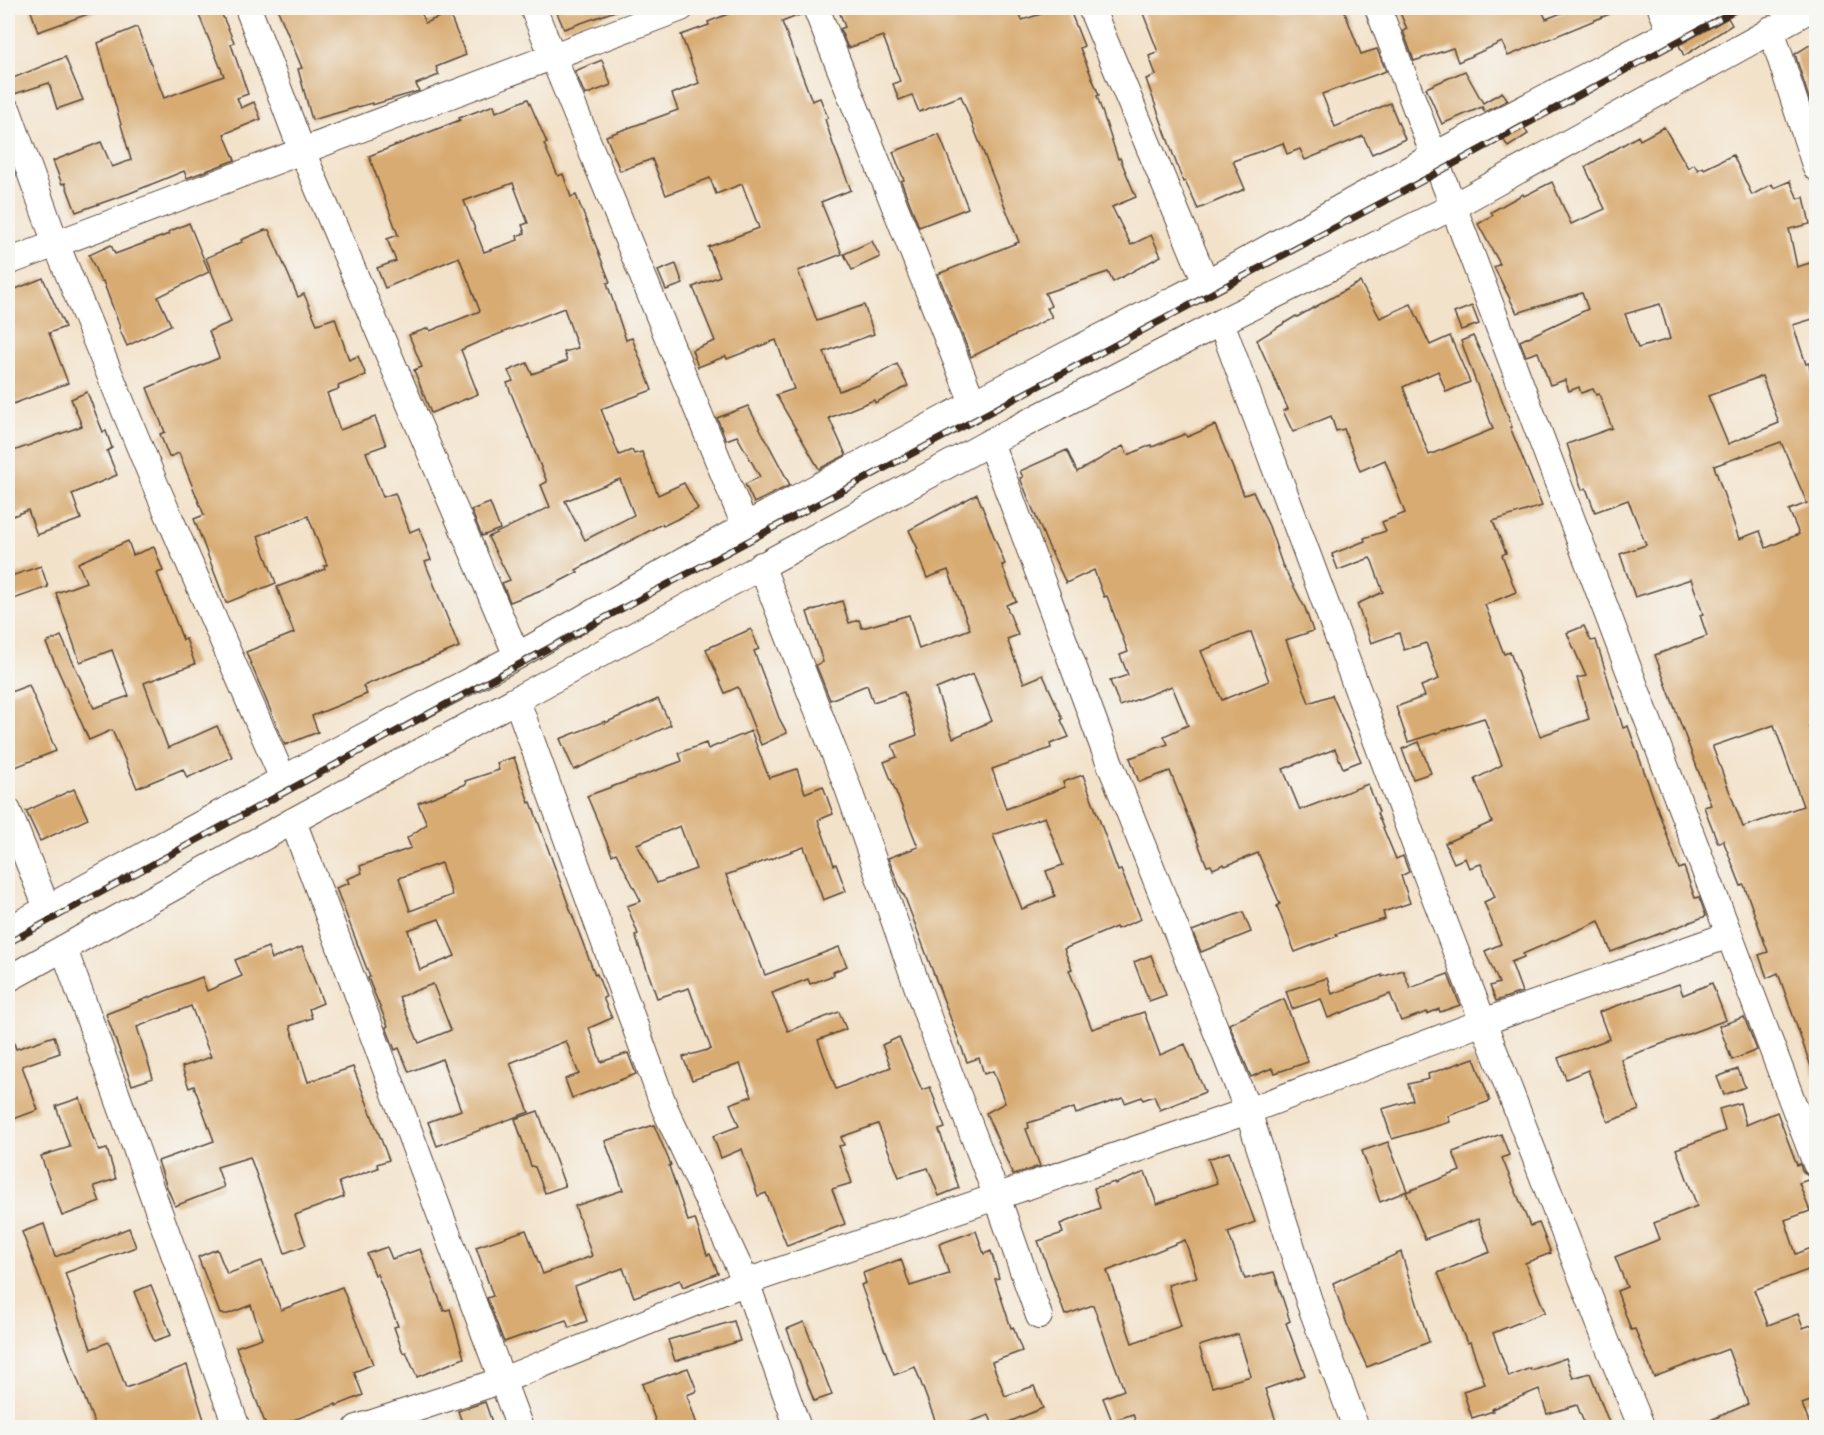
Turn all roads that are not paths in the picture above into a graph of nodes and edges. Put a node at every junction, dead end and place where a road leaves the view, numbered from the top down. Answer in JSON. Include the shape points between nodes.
{"nodes":[{"id":1,"x":248,"y":8,"type":"edge"},
{"id":2,"x":533,"y":8,"type":"edge"},
{"id":3,"x":681,"y":8,"type":"edge"},
{"id":4,"x":816,"y":8,"type":"edge"},
{"id":5,"x":1091,"y":8,"type":"edge"},
{"id":6,"x":1378,"y":8,"type":"edge"},
{"id":7,"x":1661,"y":8,"type":"edge"},
{"id":8,"x":1717,"y":8,"type":"edge"},
{"id":9,"x":1812,"y":8,"type":"edge"},
{"id":10,"x":1771,"y":29,"type":"junction"},
{"id":11,"x":1671,"y":33,"type":"junction"},
{"id":12,"x":553,"y":56,"type":"junction"},
{"id":13,"x":8,"y":111,"type":"edge"},
{"id":14,"x":302,"y":151,"type":"junction"},
{"id":15,"x":1433,"y":156,"type":"junction"},
{"id":16,"x":1816,"y":168,"type":"edge"},
{"id":17,"x":1454,"y":206,"type":"junction"},
{"id":18,"x":56,"y":244,"type":"junction"},
{"id":19,"x":8,"y":262,"type":"edge"},
{"id":20,"x":1206,"y":283,"type":"junction"},
{"id":21,"x":1221,"y":322,"type":"junction"},
{"id":22,"x":973,"y":403,"type":"junction"},
{"id":23,"x":990,"y":442,"type":"junction"},
{"id":24,"x":745,"y":526,"type":"junction"},
{"id":25,"x":760,"y":565,"type":"junction"},
{"id":26,"x":517,"y":656,"type":"junction"},
{"id":27,"x":517,"y":700,"type":"junction"},
{"id":28,"x":283,"y":779,"type":"junction"},
{"id":29,"x":8,"y":811,"type":"edge"},
{"id":30,"x":293,"y":821,"type":"junction"},
{"id":31,"x":47,"y":908,"type":"junction"},
{"id":32,"x":8,"y":930,"type":"edge"},
{"id":33,"x":1728,"y":935,"type":"junction"},
{"id":34,"x":64,"y":949,"type":"junction"},
{"id":35,"x":8,"y":979,"type":"edge"},
{"id":36,"x":1483,"y":1022,"type":"junction"},
{"id":37,"x":1248,"y":1111,"type":"junction"},
{"id":38,"x":1816,"y":1164,"type":"edge"},
{"id":39,"x":997,"y":1197,"type":"junction"},
{"id":40,"x":746,"y":1282,"type":"junction"},
{"id":41,"x":1039,"y":1316,"type":"dead end"},
{"id":42,"x":503,"y":1380,"type":"junction"},
{"id":43,"x":237,"y":1428,"type":"edge"},
{"id":44,"x":357,"y":1428,"type":"edge"},
{"id":45,"x":520,"y":1428,"type":"edge"},
{"id":46,"x":798,"y":1428,"type":"edge"},
{"id":47,"x":1356,"y":1428,"type":"edge"},
{"id":48,"x":1642,"y":1428,"type":"edge"}],
"edges":[{"from":1,"to":14,"type":"street"},
{"from":2,"to":12,"type":"street"},
{"from":3,"to":12,"type":"street"},
{"from":4,"to":22,"type":"street"},
{"from":5,"to":20,"type":"street"},
{"from":6,"to":15,"type":"street"},
{"from":7,"to":11,"type":"street"},
{"from":8,"to":11,"type":"street"},
{"from":9,"to":10,"type":"street"},
{"from":10,"to":16,"type":"street"},
{"from":10,"to":17,"type":"street"},
{"from":11,"to":15,"type":"street"},
{"from":12,"to":14,"type":"street"},
{"from":12,"to":24,"type":"street"},
{"from":13,"to":18,"type":"street"},
{"from":14,"to":18,"type":"street"},
{"from":14,"to":26,"type":"street"},
{"from":15,"to":17,"type":"street"},
{"from":15,"to":20,"type":"street"},
{"from":17,"to":21,"type":"street"},
{"from":17,"to":33,"type":"street"},
{"from":18,"to":19,"type":"street"},
{"from":18,"to":28,"type":"street"},
{"from":20,"to":22,"type":"street"},
{"from":21,"to":23,"type":"street"},
{"from":21,"to":36,"type":"street"},
{"from":22,"to":24,"type":"street"},
{"from":23,"to":25,"type":"street"},
{"from":23,"to":37,"type":"street","via":[[1103,746]]},
{"from":24,"to":26,"type":"street"},
{"from":25,"to":27,"type":"street"},
{"from":25,"to":39,"type":"street","via":[[848,788],[929,1020]]},
{"from":26,"to":28,"type":"street"},
{"from":27,"to":30,"type":"street"},
{"from":27,"to":40,"type":"street","via":[[665,1109]]},
{"from":28,"to":31,"type":"street"},
{"from":29,"to":31,"type":"street"},
{"from":30,"to":34,"type":"street"},
{"from":30,"to":42,"type":"street"},
{"from":31,"to":32,"type":"street"},
{"from":33,"to":36,"type":"street"},
{"from":33,"to":38,"type":"street"},
{"from":34,"to":35,"type":"street"},
{"from":34,"to":43,"type":"street"},
{"from":36,"to":37,"type":"street"},
{"from":36,"to":48,"type":"street"},
{"from":37,"to":39,"type":"street"},
{"from":37,"to":47,"type":"street","via":[[1310,1304]]},
{"from":39,"to":40,"type":"street"},
{"from":39,"to":41,"type":"street"},
{"from":40,"to":42,"type":"street"},
{"from":40,"to":46,"type":"street"},
{"from":42,"to":44,"type":"street"},
{"from":42,"to":45,"type":"street"}]}
